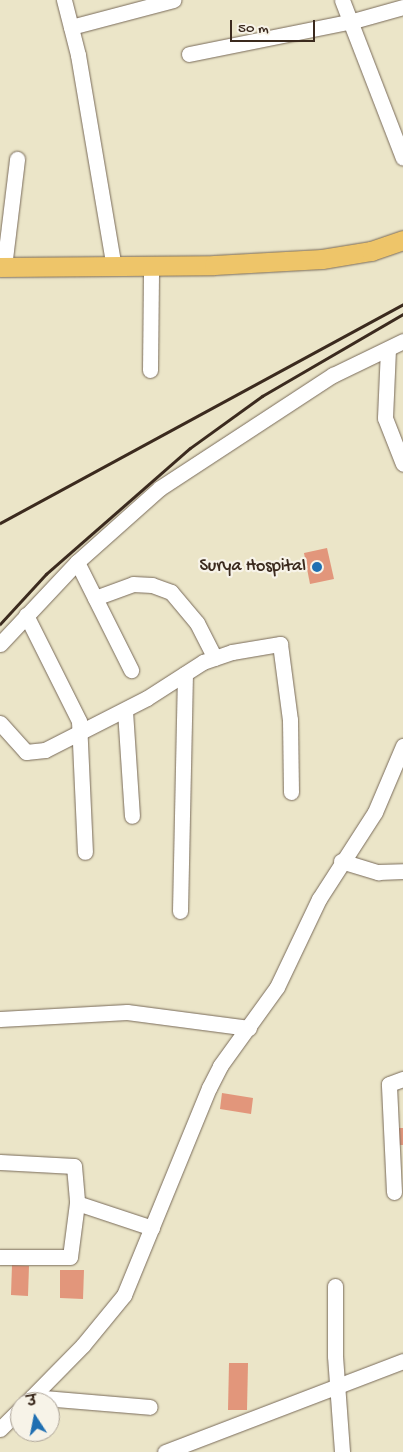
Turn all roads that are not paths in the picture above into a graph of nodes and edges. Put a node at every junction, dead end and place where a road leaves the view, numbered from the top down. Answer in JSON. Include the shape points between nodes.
{"nodes":[{"id":1,"x":64,"y":0,"type":"edge"},
{"id":2,"x":173,"y":0,"type":"edge"},
{"id":3,"x":342,"y":0,"type":"edge"},
{"id":4,"x":403,"y":7,"type":"edge"},
{"id":5,"x":353,"y":21,"type":"junction"},
{"id":6,"x":71,"y":27,"type":"junction"},
{"id":7,"x":189,"y":54,"type":"dead end"},
{"id":8,"x":403,"y":158,"type":"edge"},
{"id":9,"x":17,"y":159,"type":"dead end"},
{"id":10,"x":403,"y":240,"type":"edge"},
{"id":11,"x":151,"y":266,"type":"junction"},
{"id":12,"x":2,"y":267,"type":"edge"},
{"id":13,"x":114,"y":267,"type":"junction"},
{"id":14,"x":403,"y":341,"type":"edge"},
{"id":15,"x":388,"y":349,"type":"junction"},
{"id":16,"x":150,"y":370,"type":"dead end"},
{"id":17,"x":403,"y":464,"type":"edge"},
{"id":18,"x":77,"y":562,"type":"junction"},
{"id":19,"x":95,"y":598,"type":"junction"},
{"id":20,"x":26,"y":615,"type":"junction"},
{"id":21,"x":0,"y":644,"type":"edge"},
{"id":22,"x":215,"y":658,"type":"junction"},
{"id":23,"x":130,"y":670,"type":"dead end"},
{"id":24,"x":185,"y":674,"type":"junction"},
{"id":25,"x":125,"y":711,"type":"junction"},
{"id":26,"x":0,"y":723,"type":"edge"},
{"id":27,"x":80,"y":731,"type":"junction"},
{"id":28,"x":403,"y":746,"type":"edge"},
{"id":29,"x":291,"y":792,"type":"dead end"},
{"id":30,"x":132,"y":816,"type":"dead end"},
{"id":31,"x":86,"y":852,"type":"dead end"},
{"id":32,"x":341,"y":861,"type":"junction"},
{"id":33,"x":403,"y":871,"type":"edge"},
{"id":34,"x":180,"y":910,"type":"dead end"},
{"id":35,"x":0,"y":1018,"type":"edge"},
{"id":36,"x":249,"y":1028,"type":"junction"},
{"id":37,"x":403,"y":1079,"type":"edge"},
{"id":38,"x":0,"y":1162,"type":"edge"},
{"id":39,"x":394,"y":1192,"type":"dead end"},
{"id":40,"x":77,"y":1203,"type":"junction"},
{"id":41,"x":152,"y":1228,"type":"junction"},
{"id":42,"x":0,"y":1257,"type":"edge"},
{"id":43,"x":335,"y":1286,"type":"dead end"},
{"id":44,"x":402,"y":1365,"type":"edge"},
{"id":45,"x":337,"y":1388,"type":"junction"},
{"id":46,"x":36,"y":1392,"type":"edge"},
{"id":47,"x":60,"y":1401,"type":"edge"},
{"id":48,"x":150,"y":1407,"type":"dead end"},
{"id":49,"x":10,"y":1414,"type":"edge"},
{"id":50,"x":0,"y":1429,"type":"edge"},
{"id":51,"x":165,"y":1452,"type":"edge"},
{"id":52,"x":342,"y":1452,"type":"edge"}],
"edges":[{"from":1,"to":6,"type":"street"},
{"from":2,"to":6,"type":"street"},
{"from":3,"to":5,"type":"street"},
{"from":4,"to":5,"type":"street"},
{"from":5,"to":7,"type":"street"},
{"from":5,"to":8,"type":"street"},
{"from":6,"to":13,"type":"street"},
{"from":9,"to":12,"type":"street"},
{"from":10,"to":11,"type":"main road","via":[[371,251],[322,259]]},
{"from":11,"to":13,"type":"main road"},
{"from":11,"to":16,"type":"street"},
{"from":12,"to":13,"type":"main road"},
{"from":14,"to":15,"type":"street"},
{"from":15,"to":17,"type":"street","via":[[386,418]]},
{"from":15,"to":18,"type":"street","via":[[333,375],[246,429],[160,488]]},
{"from":18,"to":19,"type":"street"},
{"from":18,"to":20,"type":"street"},
{"from":19,"to":22,"type":"street","via":[[117,587],[133,584],[152,585],[171,592],[192,615]]},
{"from":19,"to":23,"type":"street"},
{"from":20,"to":21,"type":"street"},
{"from":20,"to":27,"type":"street","via":[[79,721]]},
{"from":22,"to":24,"type":"street"},
{"from":22,"to":29,"type":"street","via":[[280,644],[290,720]]},
{"from":24,"to":25,"type":"street"},
{"from":24,"to":34,"type":"street"},
{"from":25,"to":27,"type":"street"},
{"from":25,"to":30,"type":"street"},
{"from":26,"to":27,"type":"street","via":[[26,752],[46,750]]},
{"from":27,"to":31,"type":"street"},
{"from":28,"to":32,"type":"street","via":[[375,812]]},
{"from":32,"to":33,"type":"street","via":[[378,872]]},
{"from":32,"to":36,"type":"street","via":[[300,936],[278,987]]},
{"from":35,"to":36,"type":"street","via":[[128,1012]]},
{"from":36,"to":41,"type":"street","via":[[220,1066],[209,1088]]},
{"from":37,"to":39,"type":"street","via":[[389,1084]]},
{"from":38,"to":40,"type":"street","via":[[74,1166]]},
{"from":40,"to":41,"type":"street"},
{"from":40,"to":42,"type":"street","via":[[70,1257]]},
{"from":41,"to":46,"type":"street","via":[[124,1295],[82,1345]]},
{"from":43,"to":45,"type":"street"},
{"from":44,"to":45,"type":"street"},
{"from":45,"to":51,"type":"street"},
{"from":45,"to":52,"type":"street"},
{"from":47,"to":48,"type":"street"},
{"from":49,"to":50,"type":"street"}]}
